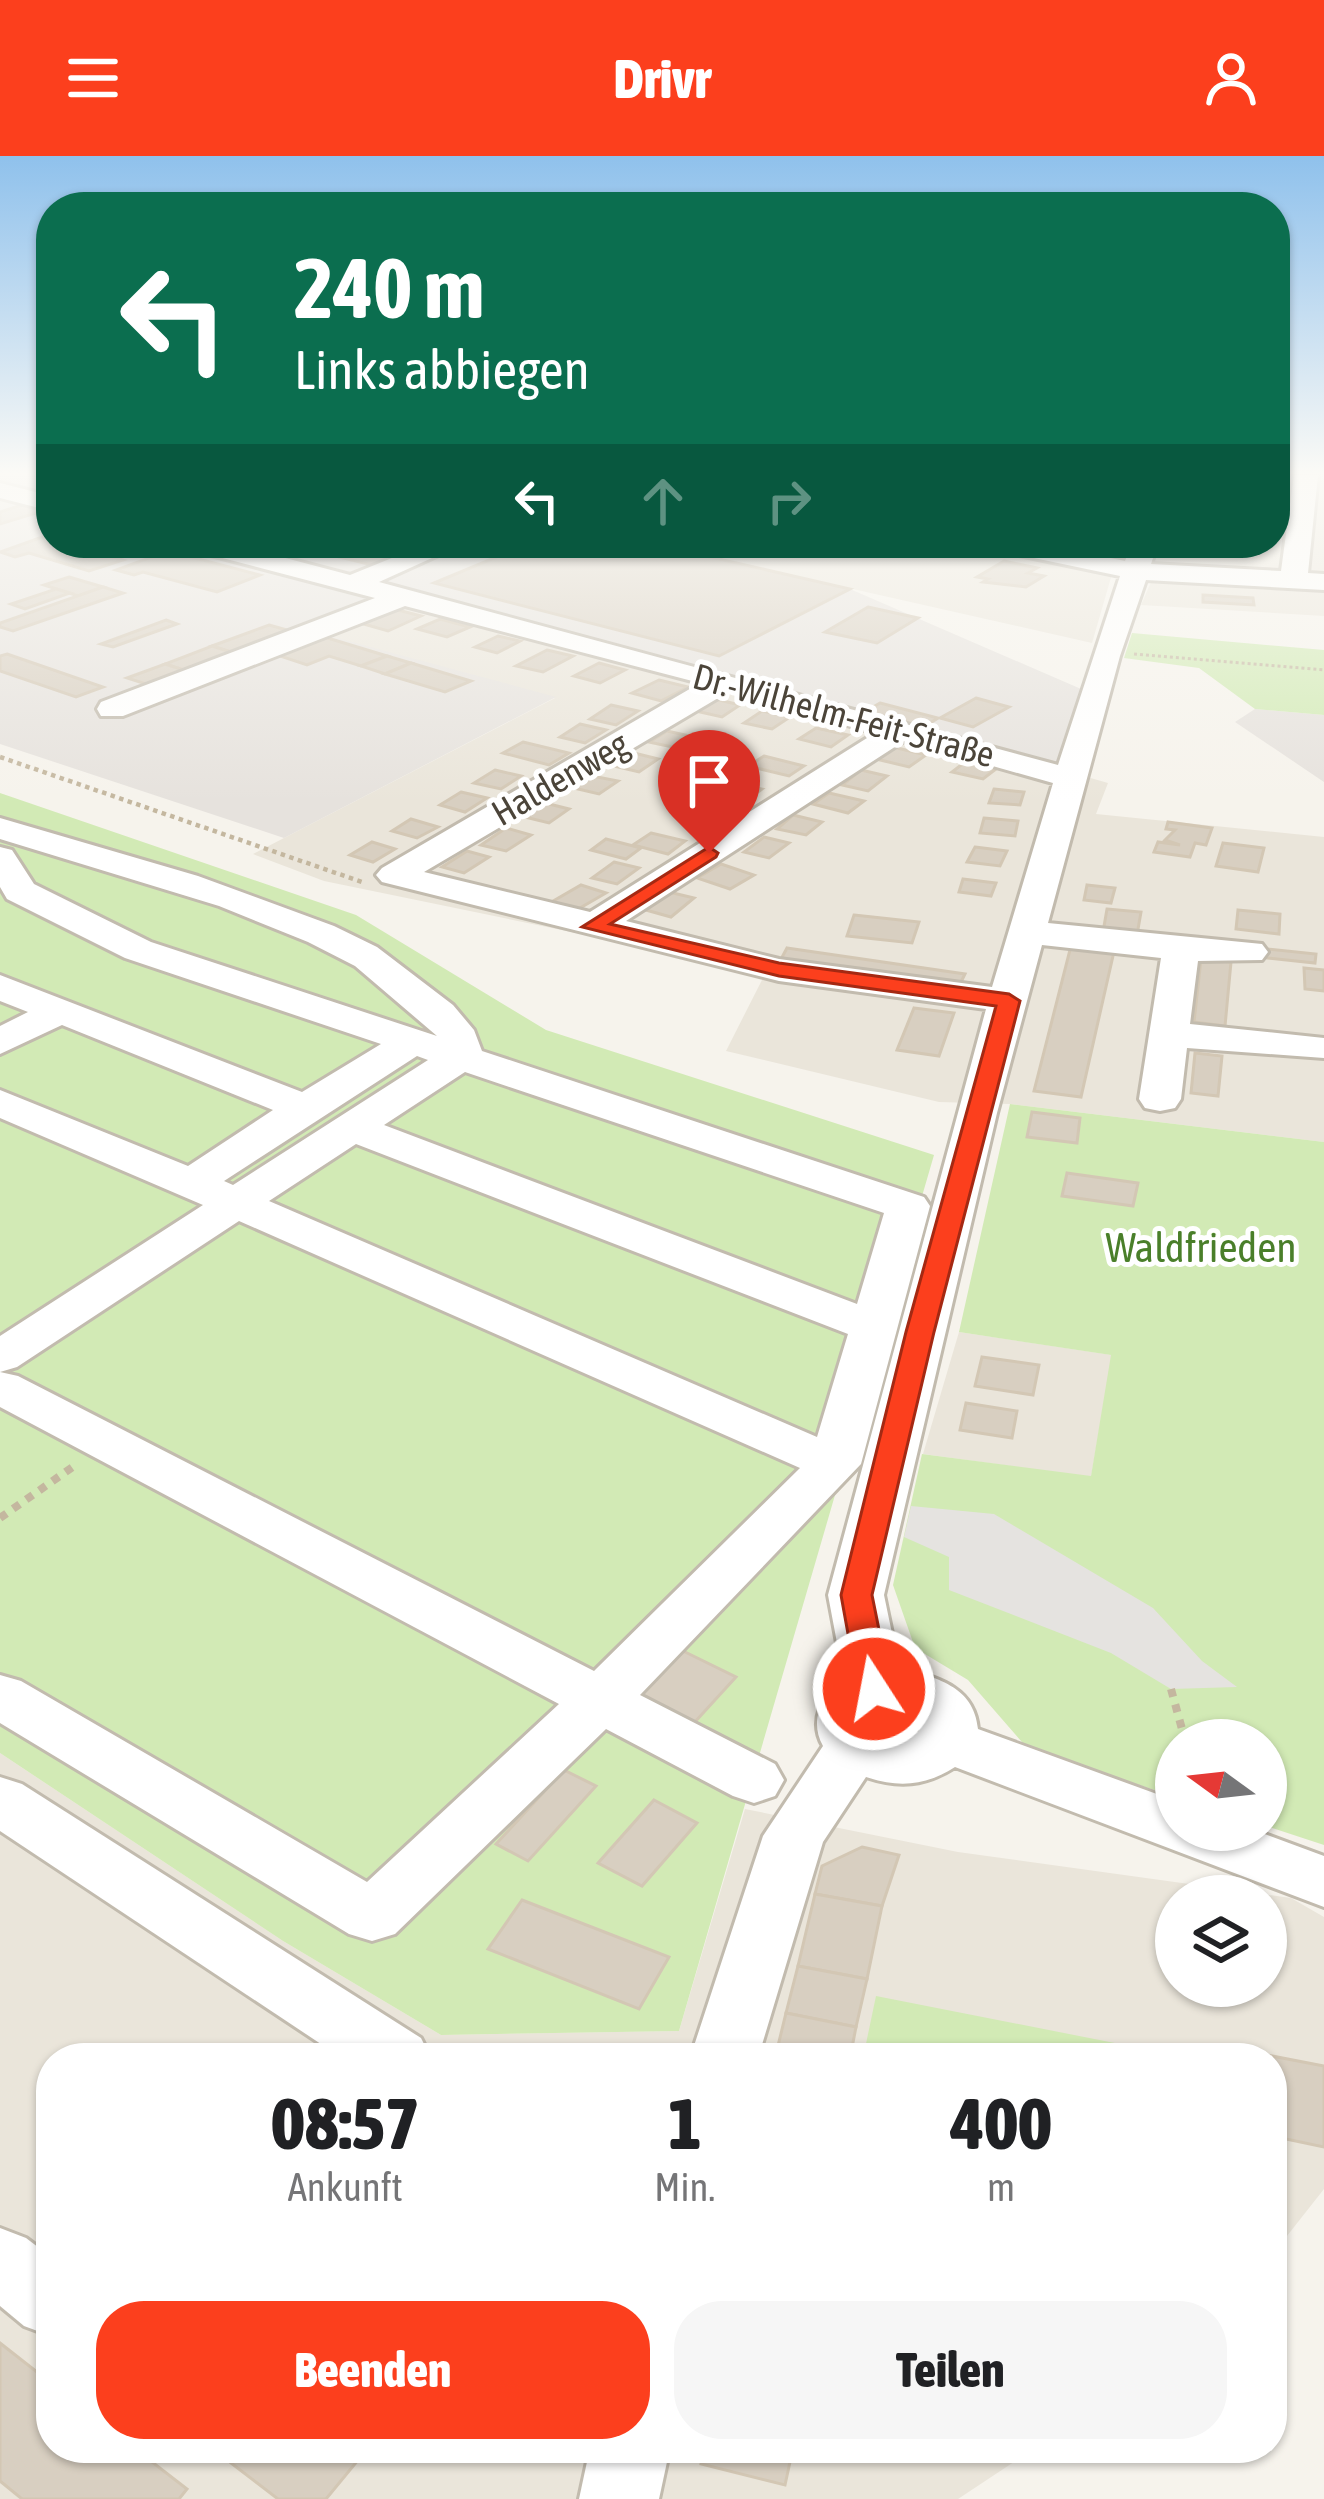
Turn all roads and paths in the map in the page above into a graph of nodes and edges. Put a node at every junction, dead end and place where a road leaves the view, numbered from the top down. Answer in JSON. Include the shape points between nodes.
{"nodes":[{"id":1,"x":351,"y":584,"type":"edge"},
{"id":2,"x":1130,"y":584,"type":"edge"},
{"id":3,"x":402,"y":598,"type":"junction"},
{"id":4,"x":1107,"y":651,"type":"junction"},
{"id":5,"x":1324,"y":670,"type":"edge"},
{"id":6,"x":726,"y":681,"type":"junction"},
{"id":7,"x":112,"y":709,"type":"dead end"},
{"id":8,"x":902,"y":729,"type":"junction"},
{"id":9,"x":0,"y":757,"type":"edge"},
{"id":10,"x":1073,"y":779,"type":"junction"},
{"id":11,"x":0,"y":828,"type":"edge"},
{"id":12,"x":0,"y":857,"type":"edge"},
{"id":13,"x":394,"y":875,"type":"junction"},
{"id":14,"x":592,"y":927,"type":"junction"},
{"id":15,"x":1028,"y":932,"type":"junction"},
{"id":16,"x":1181,"y":949,"type":"junction"},
{"id":17,"x":1249,"y":952,"type":"dead end"},
{"id":18,"x":0,"y":988,"type":"edge"},
{"id":19,"x":1009,"y":1001,"type":"junction"},
{"id":20,"x":59,"y":1011,"type":"junction"},
{"id":21,"x":1169,"y":1034,"type":"junction"},
{"id":22,"x":0,"y":1042,"type":"edge"},
{"id":23,"x":410,"y":1043,"type":"junction"},
{"id":24,"x":1316,"y":1048,"type":"dead end"},
{"id":25,"x":459,"y":1059,"type":"junction"},
{"id":26,"x":1160,"y":1099,"type":"dead end"},
{"id":27,"x":0,"y":1103,"type":"edge"},
{"id":28,"x":305,"y":1108,"type":"junction"},
{"id":29,"x":353,"y":1128,"type":"junction"},
{"id":30,"x":214,"y":1193,"type":"junction"},
{"id":31,"x":874,"y":1328,"type":"junction"},
{"id":32,"x":0,"y":1357,"type":"edge"},
{"id":33,"x":0,"y":1387,"type":"edge"},
{"id":34,"x":106,"y":1443,"type":"junction"},
{"id":35,"x":835,"y":1464,"type":"junction"},
{"id":36,"x":0,"y":1517,"type":"edge"},
{"id":37,"x":1171,"y":1689,"type":"dead end"},
{"id":38,"x":0,"y":1696,"type":"edge"},
{"id":39,"x":600,"y":1700,"type":"junction"},
{"id":40,"x":865,"y":1718,"type":"junction"},
{"id":41,"x":1179,"y":1719,"type":"edge"},
{"id":42,"x":754,"y":1780,"type":"dead end"},
{"id":43,"x":0,"y":1800,"type":"edge"},
{"id":44,"x":1155,"y":1818,"type":"edge"},
{"id":45,"x":1242,"y":1851,"type":"edge"},
{"id":46,"x":1324,"y":1882,"type":"edge"},
{"id":47,"x":374,"y":2043,"type":"edge"},
{"id":48,"x":728,"y":2043,"type":"edge"},
{"id":49,"x":0,"y":2262,"type":"edge"},
{"id":50,"x":36,"y":2290,"type":"edge"},
{"id":51,"x":627,"y":2463,"type":"edge"},
{"id":52,"x":619,"y":2499,"type":"edge"}],
"edges":[{"from":1,"to":3,"type":"street","name":"Dr.-Wilhelm-Feit-Straße"},
{"from":2,"to":4,"type":"street"},
{"from":3,"to":6,"type":"street","name":"Dr.-Wilhelm-Feit-Straße"},
{"from":3,"to":7,"type":"street"},
{"from":4,"to":5,"type":"path"},
{"from":4,"to":10,"type":"street"},
{"from":6,"to":8,"type":"street","name":"Dr.-Wilhelm-Feit-Straße"},
{"from":6,"to":13,"type":"street","name":"Haldenweg"},
{"from":8,"to":10,"type":"street","name":"Dr.-Wilhelm-Feit-Straße"},
{"from":8,"to":14,"type":"street"},
{"from":9,"to":13,"type":"path","via":[[361,884]]},
{"from":10,"to":15,"type":"street"},
{"from":11,"to":25,"type":"street","via":[[270,914],[368,957],[448,1017],[460,1034]]},
{"from":12,"to":23,"type":"street","via":[[20,891],[63,916],[158,958]]},
{"from":13,"to":14,"type":"street"},
{"from":14,"to":19,"type":"street","via":[[779,970]]},
{"from":15,"to":16,"type":"street"},
{"from":15,"to":19,"type":"street"},
{"from":16,"to":17,"type":"street"},
{"from":16,"to":21,"type":"street"},
{"from":18,"to":20,"type":"street"},
{"from":19,"to":40,"type":"street","via":[[891,1519],[856,1595]]},
{"from":20,"to":22,"type":"street"},
{"from":20,"to":28,"type":"street"},
{"from":21,"to":24,"type":"street"},
{"from":21,"to":26,"type":"street"},
{"from":23,"to":25,"type":"street"},
{"from":23,"to":28,"type":"street"},
{"from":25,"to":29,"type":"street"},
{"from":25,"to":31,"type":"street","via":[[908,1206]]},
{"from":27,"to":30,"type":"street"},
{"from":28,"to":30,"type":"street"},
{"from":29,"to":30,"type":"street"},
{"from":29,"to":31,"type":"street"},
{"from":30,"to":32,"type":"street"},
{"from":30,"to":35,"type":"street"},
{"from":31,"to":35,"type":"street"},
{"from":33,"to":34,"type":"street"},
{"from":34,"to":36,"type":"path"},
{"from":34,"to":39,"type":"street"},
{"from":35,"to":39,"type":"street"},
{"from":37,"to":41,"type":"path"},
{"from":38,"to":39,"type":"street","via":[[372,1916]]},
{"from":39,"to":42,"type":"street"},
{"from":40,"to":44,"type":"street","via":[[915,1690],[939,1702],[952,1726],[949,1741]]},
{"from":40,"to":48,"type":"street","via":[[794,1836]]},
{"from":43,"to":47,"type":"street"},
{"from":45,"to":46,"type":"street"},
{"from":49,"to":50,"type":"street"},
{"from":51,"to":52,"type":"street"}]}
